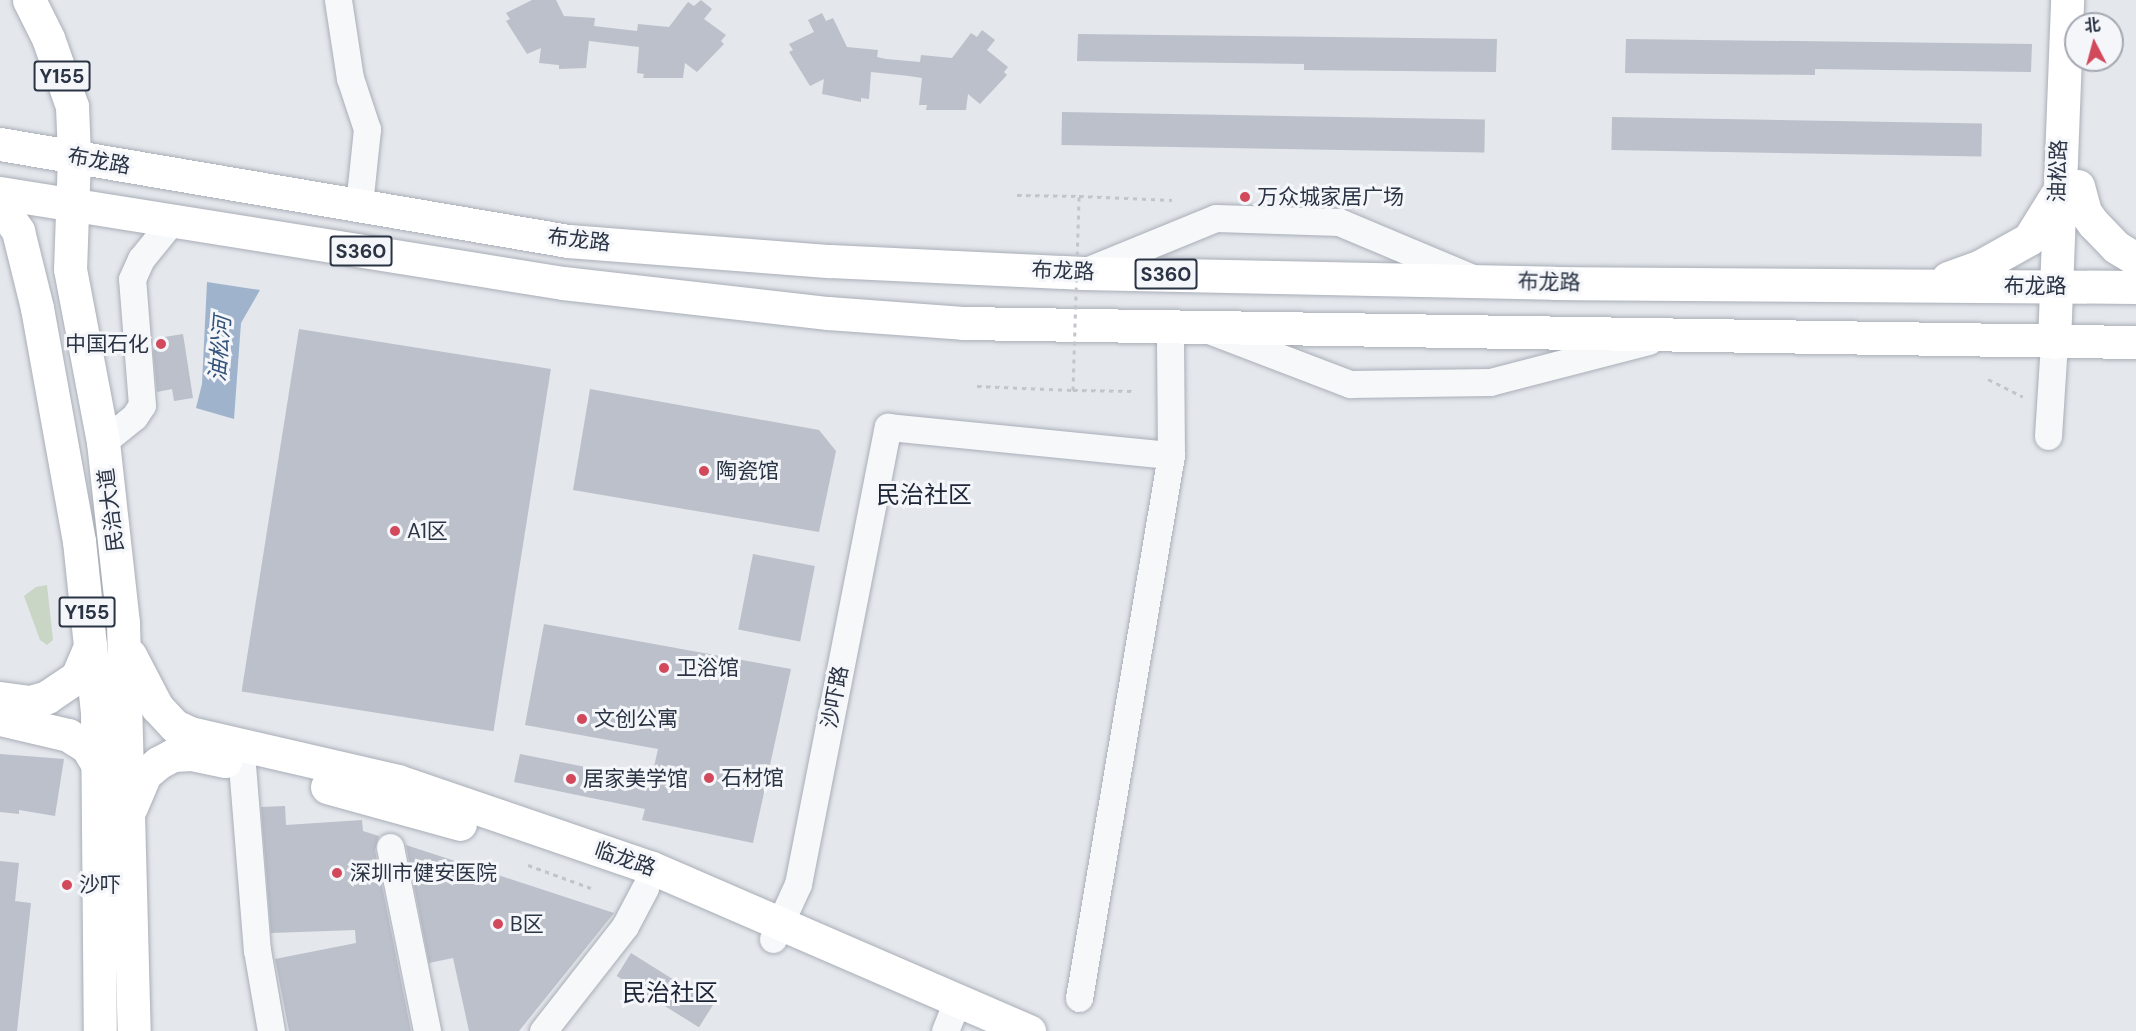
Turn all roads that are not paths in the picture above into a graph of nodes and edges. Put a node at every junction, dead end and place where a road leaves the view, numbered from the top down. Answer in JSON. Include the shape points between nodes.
{"nodes":[{"id":1,"x":29,"y":0,"type":"edge"},
{"id":2,"x":338,"y":0,"type":"edge"},
{"id":3,"x":2067,"y":0,"type":"edge"},
{"id":4,"x":2082,"y":72,"type":"edge"},
{"id":5,"x":0,"y":144,"type":"edge"},
{"id":6,"x":74,"y":156,"type":"junction"},
{"id":7,"x":2068,"y":186,"type":"junction"},
{"id":8,"x":0,"y":194,"type":"edge"},
{"id":9,"x":70,"y":204,"type":"junction"},
{"id":10,"x":0,"y":205,"type":"edge"},
{"id":11,"x":359,"y":205,"type":"junction"},
{"id":12,"x":172,"y":221,"type":"junction"},
{"id":13,"x":2136,"y":259,"type":"edge"},
{"id":14,"x":1083,"y":273,"type":"junction"},
{"id":15,"x":1479,"y":281,"type":"junction"},
{"id":16,"x":1918,"y":285,"type":"junction"},
{"id":17,"x":2064,"y":286,"type":"junction"},
{"id":18,"x":2136,"y":287,"type":"edge"},
{"id":19,"x":1170,"y":329,"type":"junction"},
{"id":20,"x":1207,"y":330,"type":"junction"},
{"id":21,"x":1671,"y":335,"type":"junction"},
{"id":22,"x":2054,"y":342,"type":"junction"},
{"id":23,"x":2136,"y":342,"type":"edge"},
{"id":24,"x":2048,"y":436,"type":"dead end"},
{"id":25,"x":103,"y":442,"type":"junction"},
{"id":26,"x":1171,"y":454,"type":"junction"},
{"id":27,"x":124,"y":643,"type":"junction"},
{"id":28,"x":90,"y":646,"type":"junction"},
{"id":29,"x":7,"y":710,"type":"edge"},
{"id":30,"x":202,"y":746,"type":"junction"},
{"id":31,"x":98,"y":765,"type":"junction"},
{"id":32,"x":242,"y":765,"type":"junction"},
{"id":33,"x":131,"y":809,"type":"junction"},
{"id":34,"x":390,"y":847,"type":"dead end"},
{"id":35,"x":645,"y":888,"type":"junction"},
{"id":36,"x":777,"y":932,"type":"junction"},
{"id":37,"x":1079,"y":998,"type":"dead end"},
{"id":38,"x":948,"y":1024,"type":"edge"},
{"id":39,"x":100,"y":1031,"type":"edge"},
{"id":40,"x":134,"y":1031,"type":"edge"},
{"id":41,"x":271,"y":1031,"type":"edge"},
{"id":42,"x":427,"y":1031,"type":"edge"},
{"id":43,"x":543,"y":1031,"type":"edge"},
{"id":44,"x":986,"y":1031,"type":"edge"},
{"id":45,"x":1029,"y":1031,"type":"edge"}],
"edges":[{"from":1,"to":6,"type":"main road","name":"民治大道","number":"Y155","via":[[48,38],[72,106]]},
{"from":2,"to":11,"type":"street","via":[[350,78],[367,129]]},
{"from":3,"to":7,"type":"main road","name":"油松路"},
{"from":4,"to":7,"type":"main road","name":"油松路"},
{"from":5,"to":6,"type":"main road","name":"布龙路","number":"S360"},
{"from":6,"to":9,"type":"main road","name":"民治大道","number":"Y155"},
{"from":6,"to":11,"type":"main road","name":"布龙路","number":"S360"},
{"from":7,"to":13,"type":"main road","via":[[2093,223],[2116,247]]},
{"from":7,"to":16,"type":"main road","via":[[2029,238],[1979,267]]},
{"from":7,"to":17,"type":"main road","name":"油松路"},
{"from":8,"to":9,"type":"main road","name":"布龙路","number":"S360"},
{"from":9,"to":12,"type":"main road","name":"布龙路","number":"S360"},
{"from":9,"to":25,"type":"main road","name":"民治大道","number":"Y155","via":[[72,286]]},
{"from":10,"to":28,"type":"main road","name":"民治大道","number":"Y155","via":[[18,231],[37,308],[65,449]]},
{"from":11,"to":14,"type":"main road","name":"布龙路","number":"S360","via":[[568,240],[830,261]]},
{"from":12,"to":19,"type":"main road","name":"布龙路","number":"S360","via":[[563,283],[828,313],[963,323]]},
{"from":12,"to":25,"type":"street","via":[[141,259],[132,279],[142,405],[134,417]]},
{"from":14,"to":15,"type":"main road","name":"布龙路","number":"S360"},
{"from":14,"to":15,"type":"street","via":[[1216,218],[1338,222]]},
{"from":15,"to":16,"type":"main road","name":"布龙路","number":"S360"},
{"from":16,"to":17,"type":"main road","name":"布龙路","number":"S360"},
{"from":17,"to":18,"type":"main road","name":"布龙路","number":"S360"},
{"from":17,"to":22,"type":"main road","name":"油松路"},
{"from":19,"to":20,"type":"main road","name":"布龙路","number":"S360"},
{"from":19,"to":26,"type":"street"},
{"from":20,"to":21,"type":"main road","name":"布龙路","number":"S360"},
{"from":20,"to":21,"type":"street","via":[[1350,384],[1490,382]]},
{"from":21,"to":22,"type":"main road","name":"布龙路","number":"S360"},
{"from":22,"to":23,"type":"main road","name":"布龙路","number":"S360"},
{"from":22,"to":24,"type":"street","name":"油松路"},
{"from":25,"to":27,"type":"main road","name":"民治大道","number":"Y155"},
{"from":26,"to":36,"type":"street","name":"沙吓路","via":[[888,427],[798,884]]},
{"from":26,"to":37,"type":"street"},
{"from":27,"to":30,"type":"main road","via":[[158,707]]},
{"from":27,"to":33,"type":"main road","name":"民治大道","number":"Y155"},
{"from":28,"to":29,"type":"main road","via":[[84,666],[64,687]]},
{"from":28,"to":31,"type":"main road","name":"民治大道","number":"Y155"},
{"from":29,"to":31,"type":"main road","via":[[68,735],[87,747]]},
{"from":30,"to":32,"type":"main road","name":"临龙路"},
{"from":30,"to":33,"type":"main road","via":[[156,764],[138,787]]},
{"from":30,"to":36,"type":"main road","name":"临龙路","via":[[419,787],[698,885]]},
{"from":31,"to":39,"type":"main road","name":"民治大道","number":"Y155"},
{"from":32,"to":35,"type":"main road","name":"临龙路","via":[[441,817]]},
{"from":32,"to":41,"type":"street","via":[[257,950]]},
{"from":33,"to":40,"type":"main road","name":"民治大道","number":"Y155"},
{"from":34,"to":42,"type":"street"},
{"from":35,"to":36,"type":"main road","name":"临龙路"},
{"from":35,"to":43,"type":"street","via":[[629,921]]},
{"from":36,"to":38,"type":"main road","name":"临龙路"},
{"from":36,"to":45,"type":"main road","name":"临龙路"},
{"from":38,"to":44,"type":"main road","name":"临龙路"}]}
